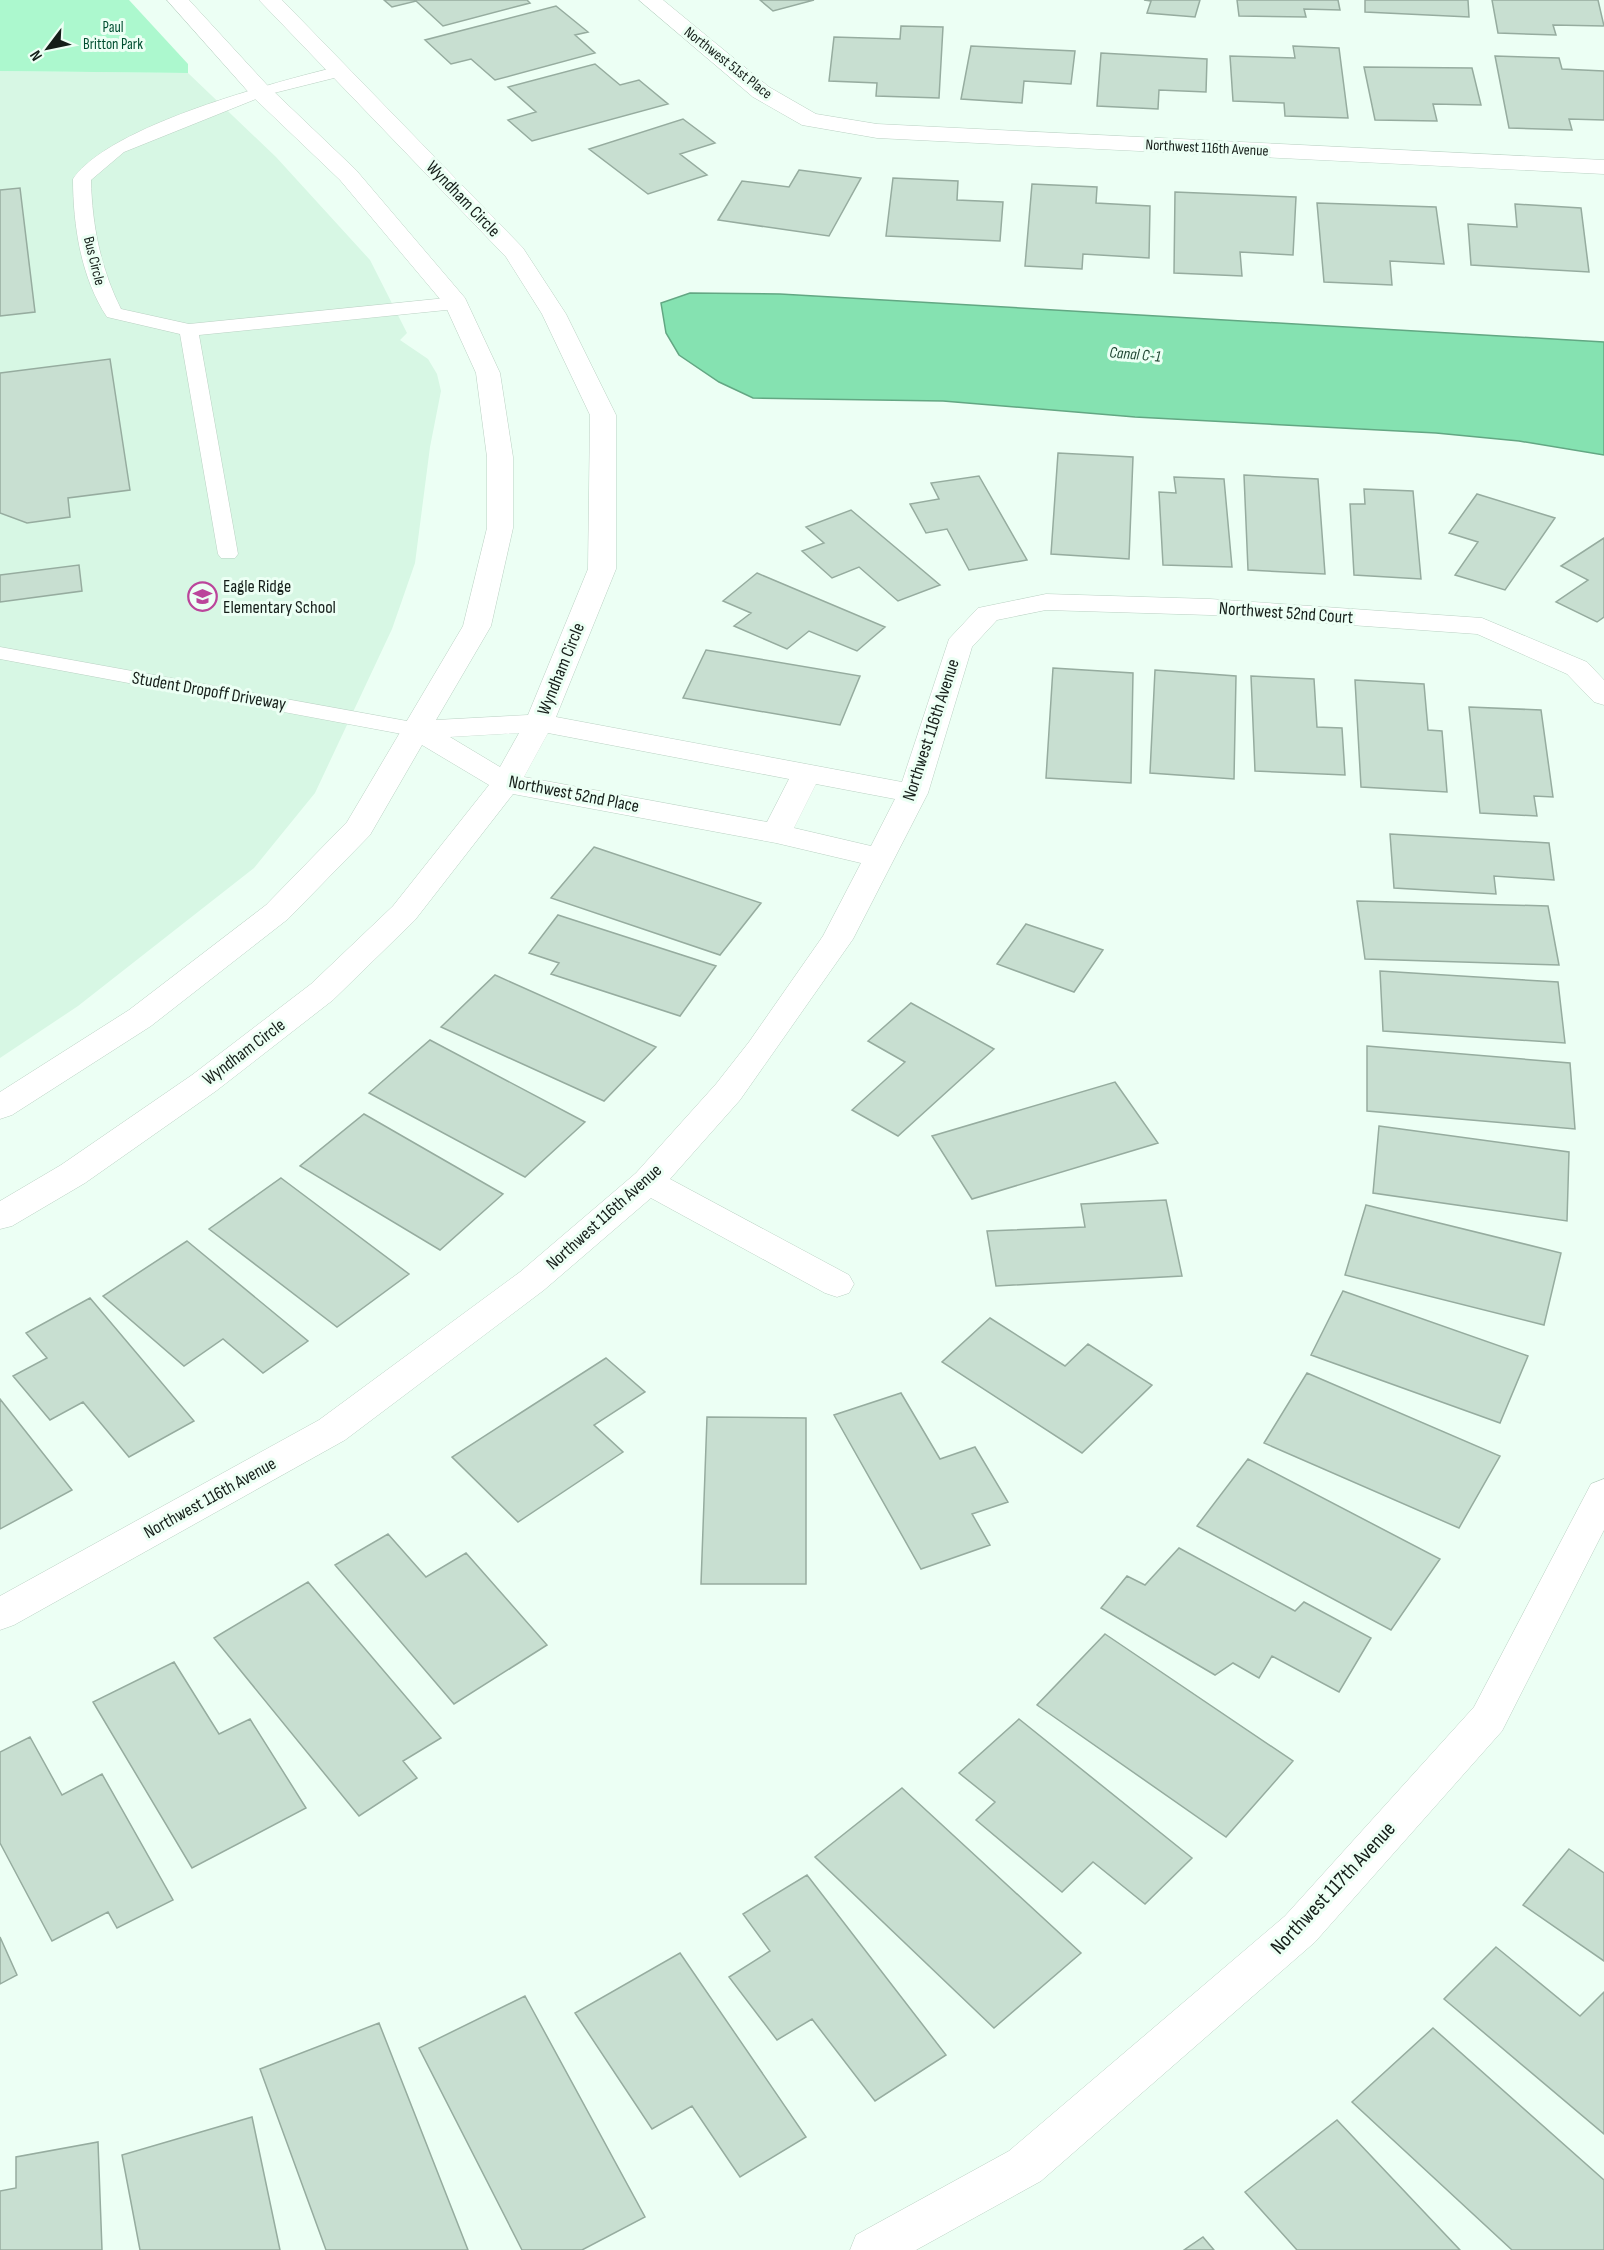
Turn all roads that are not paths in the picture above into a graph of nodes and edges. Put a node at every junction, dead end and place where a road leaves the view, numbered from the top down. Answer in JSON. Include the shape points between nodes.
{"nodes":[{"id":1,"x":178,"y":0,"type":"edge"},
{"id":2,"x":270,"y":0,"type":"edge"},
{"id":3,"x":650,"y":0,"type":"edge"},
{"id":4,"x":340,"y":71,"type":"junction"},
{"id":5,"x":260,"y":91,"type":"junction"},
{"id":6,"x":810,"y":120,"type":"joint"},
{"id":7,"x":1604,"y":167,"type":"edge"},
{"id":8,"x":456,"y":303,"type":"junction"},
{"id":9,"x":189,"y":330,"type":"junction"},
{"id":10,"x":228,"y":554,"type":"dead end"},
{"id":11,"x":988,"y":614,"type":"joint"},
{"id":12,"x":0,"y":653,"type":"edge"},
{"id":13,"x":1604,"y":696,"type":"edge"},
{"id":14,"x":539,"y":723,"type":"junction"},
{"id":15,"x":418,"y":730,"type":"junction"},
{"id":16,"x":807,"y":772,"type":"junction"},
{"id":17,"x":506,"y":783,"type":"junction"},
{"id":18,"x":913,"y":793,"type":"junction"},
{"id":19,"x":776,"y":832,"type":"junction"},
{"id":20,"x":880,"y":858,"type":"junction"},
{"id":21,"x":0,"y":1107,"type":"edge"},
{"id":22,"x":648,"y":1182,"type":"junction"},
{"id":23,"x":0,"y":1217,"type":"edge"},
{"id":24,"x":837,"y":1284,"type":"dead end"},
{"id":25,"x":1604,"y":1494,"type":"edge"},
{"id":26,"x":0,"y":1614,"type":"edge"},
{"id":27,"x":872,"y":2250,"type":"edge"}],
"edges":[{"from":1,"to":5,"type":"street"},
{"from":2,"to":4,"type":"street","name":"Wyndham Circle"},
{"from":3,"to":6,"type":"street","name":"Northwest 51st Place","via":[[761,92]]},
{"from":4,"to":5,"type":"lane","name":"Bus Circle"},
{"from":4,"to":14,"type":"street","name":"Wyndham Circle","via":[[515,253],[554,314],[603,415],[602,568]]},
{"from":5,"to":8,"type":"street","via":[[348,175]]},
{"from":5,"to":9,"type":"lane","name":"Bus Circle","via":[[118,148],[82,179],[82,207],[98,284],[114,314]]},
{"from":6,"to":7,"type":"street","name":"Northwest 116th Avenue","via":[[877,131]]},
{"from":8,"to":9,"type":"lane","name":"Bus Circle"},
{"from":8,"to":15,"type":"street","via":[[488,373],[500,457],[500,528],[477,626]]},
{"from":9,"to":10,"type":"lane"},
{"from":11,"to":13,"type":"street","name":"Northwest 52nd Court","via":[[1046,602],[1210,607],[1482,626],[1577,668]]},
{"from":11,"to":18,"type":"street","name":"Northwest 116th Avenue","via":[[959,645]]},
{"from":12,"to":15,"type":"lane","name":"Student Dropoff Driveway"},
{"from":14,"to":15,"type":"street"},
{"from":14,"to":16,"type":"street"},
{"from":14,"to":17,"type":"street","name":"Wyndham Circle"},
{"from":15,"to":17,"type":"street","name":"Northwest 52nd Place"},
{"from":15,"to":21,"type":"street","via":[[359,828],[277,912],[140,1018]]},
{"from":16,"to":18,"type":"street"},
{"from":16,"to":19,"type":"street"},
{"from":17,"to":19,"type":"street","name":"Northwest 52nd Place"},
{"from":17,"to":23,"type":"street","name":"Wyndham Circle","via":[[404,913],[322,993],[204,1083],[73,1174]]},
{"from":18,"to":20,"type":"street","name":"Northwest 116th Avenue"},
{"from":19,"to":20,"type":"street","name":"Northwest 52nd Place"},
{"from":20,"to":22,"type":"street","name":"Northwest 116th Avenue","via":[[837,939],[760,1050]]},
{"from":22,"to":24,"type":"street"},
{"from":22,"to":26,"type":"street","name":"Northwest 116th Avenue","via":[[532,1281],[332,1430]]},
{"from":25,"to":27,"type":"street","name":"Northwest 117th Avenue","via":[[1488,1719],[1300,1929],[1025,2166]]}]}
